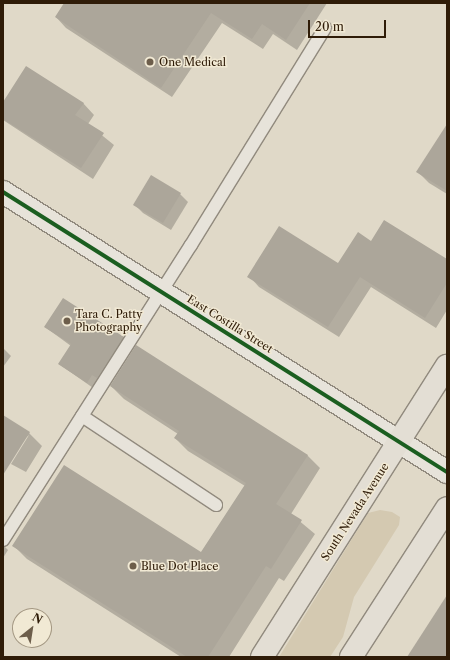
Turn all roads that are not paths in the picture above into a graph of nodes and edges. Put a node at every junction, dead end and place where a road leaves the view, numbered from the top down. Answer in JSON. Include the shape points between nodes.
{"nodes":[{"id":1,"x":325,"y":28,"type":"dead end"},
{"id":2,"x":3,"y":192,"type":"edge"},
{"id":3,"x":161,"y":292,"type":"junction"},
{"id":4,"x":447,"y":366,"type":"edge"},
{"id":5,"x":82,"y":416,"type":"junction"},
{"id":6,"x":399,"y":442,"type":"junction"},
{"id":7,"x":447,"y":472,"type":"edge"},
{"id":8,"x":216,"y":505,"type":"dead end"},
{"id":9,"x":447,"y":508,"type":"edge"},
{"id":10,"x":3,"y":540,"type":"edge"},
{"id":11,"x":352,"y":656,"type":"edge"},
{"id":12,"x":262,"y":657,"type":"edge"}],
"edges":[{"from":1,"to":3,"type":"lane"},
{"from":2,"to":3,"type":"street","name":"East Costilla Street"},
{"from":3,"to":5,"type":"lane"},
{"from":3,"to":6,"type":"street","name":"East Costilla Street"},
{"from":4,"to":6,"type":"main road","name":"South Nevada Avenue"},
{"from":5,"to":8,"type":"lane"},
{"from":5,"to":10,"type":"lane"},
{"from":6,"to":7,"type":"street","name":"East Costilla Street"},
{"from":6,"to":12,"type":"main road","name":"South Nevada Avenue"},
{"from":9,"to":11,"type":"main road"}]}
